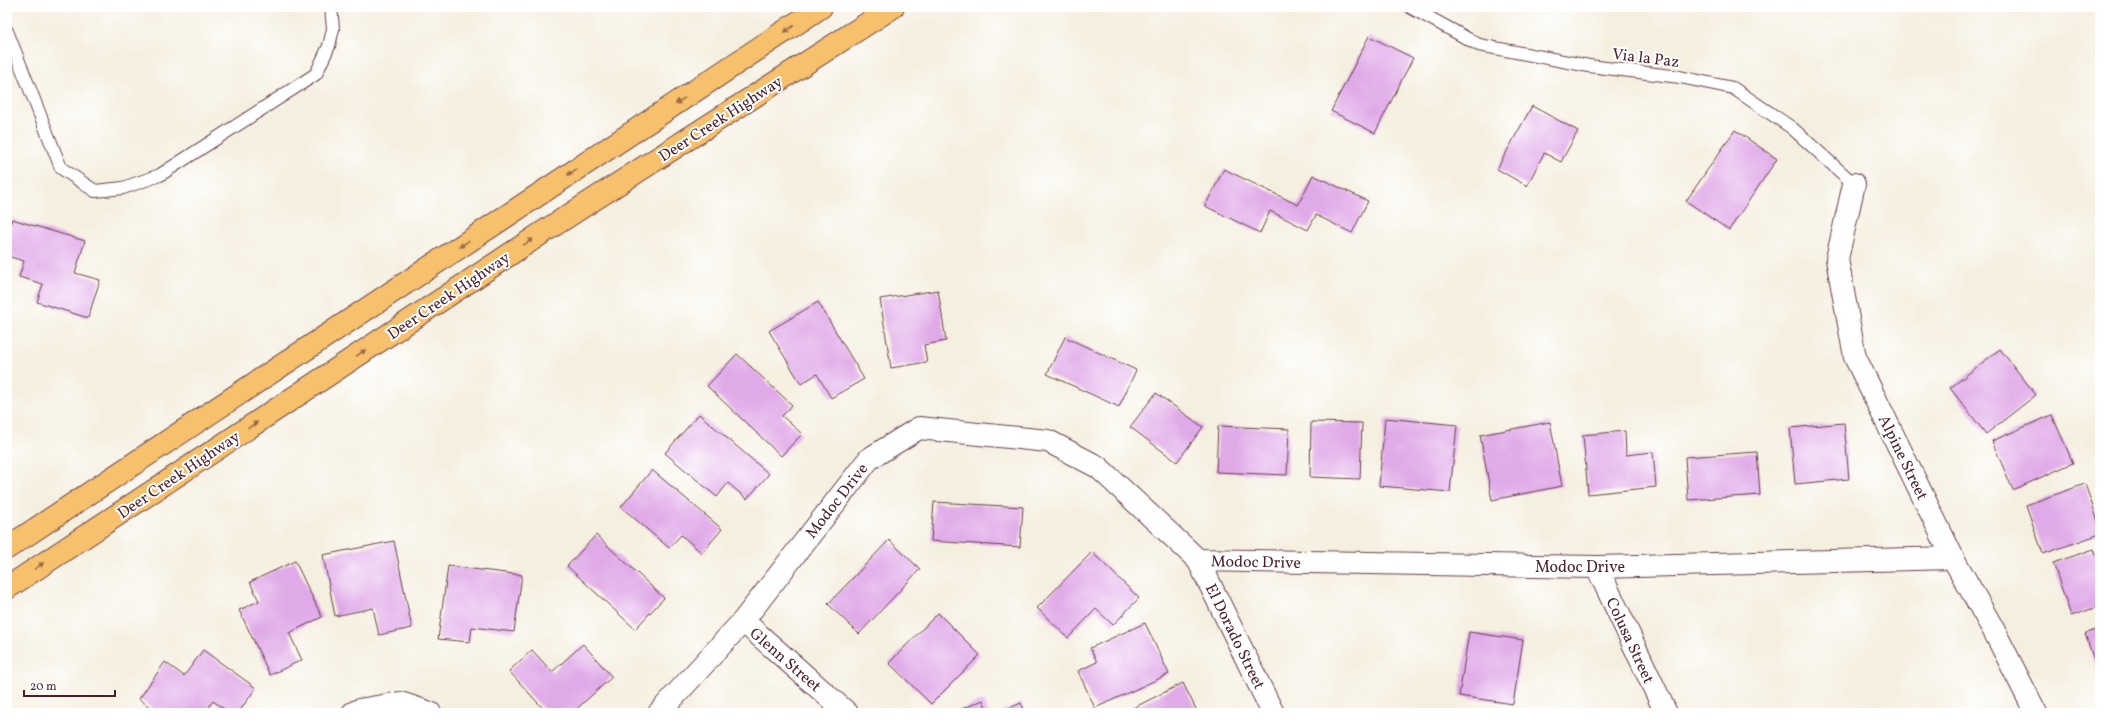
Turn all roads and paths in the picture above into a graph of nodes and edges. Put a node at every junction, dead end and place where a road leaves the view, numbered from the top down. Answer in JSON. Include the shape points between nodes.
{"nodes":[{"id":1,"x":331,"y":7,"type":"edge"},
{"id":2,"x":821,"y":7,"type":"edge"},
{"id":3,"x":892,"y":7,"type":"edge"},
{"id":4,"x":1410,"y":7,"type":"edge"},
{"id":5,"x":7,"y":31,"type":"edge"},
{"id":6,"x":1854,"y":184,"type":"joint"},
{"id":7,"x":7,"y":548,"type":"edge"},
{"id":8,"x":1953,"y":558,"type":"junction"},
{"id":9,"x":1198,"y":560,"type":"junction"},
{"id":10,"x":1597,"y":567,"type":"junction"},
{"id":11,"x":7,"y":588,"type":"edge"},
{"id":12,"x":743,"y":621,"type":"junction"},
{"id":13,"x":353,"y":713,"type":"edge"},
{"id":14,"x":430,"y":713,"type":"edge"},
{"id":15,"x":659,"y":713,"type":"edge"},
{"id":16,"x":847,"y":713,"type":"edge"},
{"id":17,"x":1274,"y":713,"type":"edge"},
{"id":18,"x":1666,"y":713,"type":"edge"},
{"id":19,"x":2036,"y":713,"type":"edge"}],
"edges":[{"from":1,"to":5,"type":"lane","via":[[332,29],[329,46],[316,74],[160,175],[123,188],[95,191],[61,168]]},
{"from":2,"to":7,"type":"main road","name":"Deer Creek Highway","one_way":true},
{"from":11,"to":3,"type":"main road","name":"Deer Creek Highway","one_way":true,"via":[[548,229]]},
{"from":4,"to":6,"type":"lane","name":"Via la Paz","via":[[1479,46],[1589,66],[1680,77],[1733,88],[1792,128]]},
{"from":6,"to":8,"type":"street","name":"Alpine Street","via":[[1837,260],[1855,357]]},
{"from":8,"to":10,"type":"street","name":"Modoc Drive"},
{"from":8,"to":19,"type":"street","name":"Alpine Street"},
{"from":9,"to":10,"type":"street","name":"Modoc Drive"},
{"from":9,"to":12,"type":"street","name":"Modoc Drive","via":[[1098,467],[1048,441],[919,428],[868,459]]},
{"from":9,"to":17,"type":"street","name":"El Dorado Street"},
{"from":10,"to":18,"type":"street","name":"Colusa Street"},
{"from":12,"to":15,"type":"street","name":"Modoc Drive"},
{"from":12,"to":16,"type":"street","name":"Glenn Street"},
{"from":13,"to":14,"type":"street","via":[[400,703]]}]}
